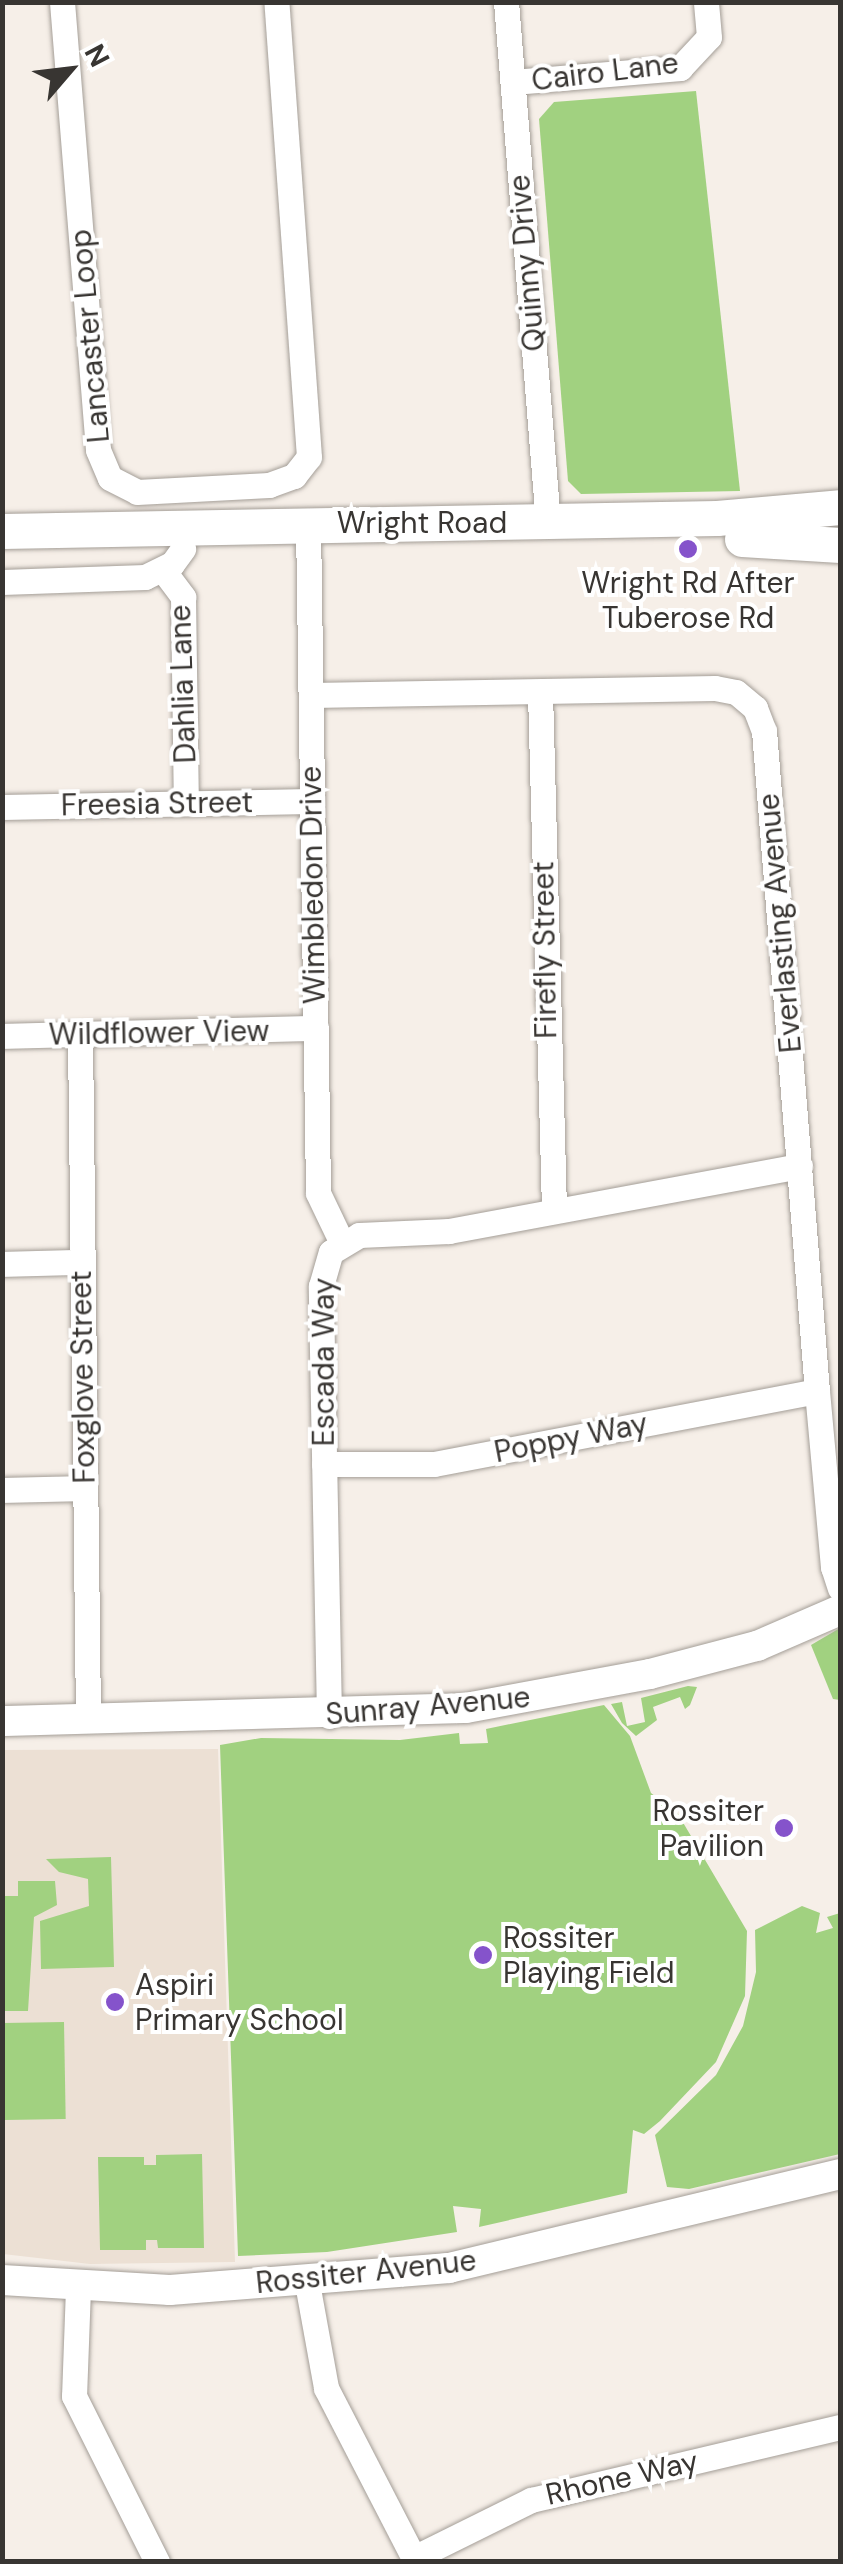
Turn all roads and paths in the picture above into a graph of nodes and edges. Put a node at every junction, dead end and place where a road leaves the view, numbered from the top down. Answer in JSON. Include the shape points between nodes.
{"nodes":[{"id":1,"x":62,"y":2,"type":"edge"},
{"id":2,"x":276,"y":2,"type":"edge"},
{"id":3,"x":506,"y":2,"type":"edge"},
{"id":4,"x":706,"y":2,"type":"edge"},
{"id":5,"x":513,"y":82,"type":"junction"},
{"id":6,"x":840,"y":507,"type":"edge"},
{"id":7,"x":548,"y":522,"type":"junction"},
{"id":8,"x":2,"y":530,"type":"edge"},
{"id":9,"x":308,"y":535,"type":"junction"},
{"id":10,"x":840,"y":545,"type":"edge"},
{"id":11,"x":2,"y":552,"type":"edge"},
{"id":12,"x":173,"y":560,"type":"junction"},
{"id":13,"x":2,"y":582,"type":"edge"},
{"id":14,"x":540,"y":692,"type":"junction"},
{"id":15,"x":310,"y":695,"type":"junction"},
{"id":16,"x":311,"y":801,"type":"junction"},
{"id":17,"x":186,"y":803,"type":"junction"},
{"id":18,"x":2,"y":807,"type":"edge"},
{"id":19,"x":316,"y":1028,"type":"junction"},
{"id":20,"x":80,"y":1035,"type":"junction"},
{"id":21,"x":2,"y":1036,"type":"edge"},
{"id":22,"x":800,"y":1166,"type":"junction"},
{"id":23,"x":554,"y":1208,"type":"junction"},
{"id":24,"x":342,"y":1241,"type":"junction"},
{"id":25,"x":81,"y":1262,"type":"junction"},
{"id":26,"x":2,"y":1264,"type":"edge"},
{"id":27,"x":817,"y":1390,"type":"junction"},
{"id":28,"x":324,"y":1464,"type":"junction"},
{"id":29,"x":85,"y":1488,"type":"junction"},
{"id":30,"x":2,"y":1490,"type":"edge"},
{"id":31,"x":840,"y":1588,"type":"edge"},
{"id":32,"x":840,"y":1610,"type":"edge"},
{"id":33,"x":329,"y":1716,"type":"junction"},
{"id":34,"x":88,"y":1720,"type":"junction"},
{"id":35,"x":2,"y":1721,"type":"edge"},
{"id":36,"x":840,"y":2174,"type":"edge"},
{"id":37,"x":2,"y":2280,"type":"edge"},
{"id":38,"x":307,"y":2284,"type":"junction"},
{"id":39,"x":78,"y":2288,"type":"junction"},
{"id":40,"x":840,"y":2427,"type":"edge"},
{"id":41,"x":415,"y":2560,"type":"edge"},
{"id":42,"x":157,"y":2562,"type":"edge"}],
"edges":[{"from":1,"to":2,"type":"street","name":"Lancaster Loop","via":[[98,450],[110,478],[136,492],[269,485],[294,476],[309,457]]},
{"from":3,"to":5,"type":"street","name":"Quinny Drive"},
{"from":4,"to":5,"type":"street","name":"Cairo Lane","via":[[709,37],[680,68]]},
{"from":5,"to":7,"type":"street","name":"Quinny Drive"},
{"from":6,"to":7,"type":"main road","name":"Wright Road","via":[[784,516]]},
{"from":7,"to":9,"type":"main road","name":"Wright Road"},
{"from":8,"to":9,"type":"main road","name":"Wright Road"},
{"from":9,"to":10,"type":"main road","name":"Wright Road","via":[[750,538]]},
{"from":9,"to":12,"type":"main road","name":"Wright Road"},
{"from":9,"to":15,"type":"street","name":"Wimbledon Drive"},
{"from":11,"to":12,"type":"main road","name":"Wright Road"},
{"from":12,"to":13,"type":"street","via":[[125,580]]},
{"from":12,"to":17,"type":"street","name":"Dahlia Lane","via":[[184,597]]},
{"from":14,"to":15,"type":"street","name":"Everlasting Avenue"},
{"from":14,"to":22,"type":"street","name":"Everlasting Avenue","via":[[723,688],[744,695],[759,715]]},
{"from":14,"to":23,"type":"street","name":"Firefly Street"},
{"from":15,"to":16,"type":"street","name":"Wimbledon Drive"},
{"from":16,"to":17,"type":"street","name":"Freesia Street"},
{"from":16,"to":19,"type":"street","name":"Wimbledon Drive"},
{"from":17,"to":18,"type":"street","name":"Freesia Street"},
{"from":19,"to":20,"type":"street","name":"Wildflower View"},
{"from":19,"to":24,"type":"street","name":"Wimbledon Drive","via":[[318,1192]]},
{"from":20,"to":21,"type":"street","name":"Wildflower View"},
{"from":20,"to":25,"type":"street","name":"Foxglove Street"},
{"from":22,"to":23,"type":"street","name":"Escada Way"},
{"from":22,"to":27,"type":"street","name":"Everlasting Avenue"},
{"from":23,"to":24,"type":"street","name":"Escada Way","via":[[449,1230]]},
{"from":24,"to":28,"type":"street","name":"Escada Way","via":[[322,1274]]},
{"from":25,"to":26,"type":"street"},
{"from":25,"to":29,"type":"street","name":"Foxglove Street"},
{"from":27,"to":28,"type":"street","name":"Poppy Way","via":[[434,1464]]},
{"from":27,"to":31,"type":"street","name":"Everlasting Avenue"},
{"from":28,"to":33,"type":"street","name":"Escada Way"},
{"from":29,"to":30,"type":"street"},
{"from":29,"to":34,"type":"street","name":"Foxglove Street"},
{"from":32,"to":33,"type":"street","name":"Sunray Avenue","via":[[756,1646],[558,1694],[466,1708]]},
{"from":33,"to":34,"type":"street","name":"Sunray Avenue"},
{"from":34,"to":35,"type":"street","name":"Sunray Avenue"},
{"from":36,"to":38,"type":"street","name":"Rossiter Avenue","via":[[449,2268]]},
{"from":37,"to":39,"type":"street","name":"Rossiter Avenue"},
{"from":38,"to":39,"type":"street","name":"Rossiter Avenue"},
{"from":38,"to":41,"type":"street","via":[[326,2388]]},
{"from":39,"to":42,"type":"street","via":[[76,2405]]},
{"from":40,"to":41,"type":"street","name":"Rhone Way","via":[[531,2500]]}]}
